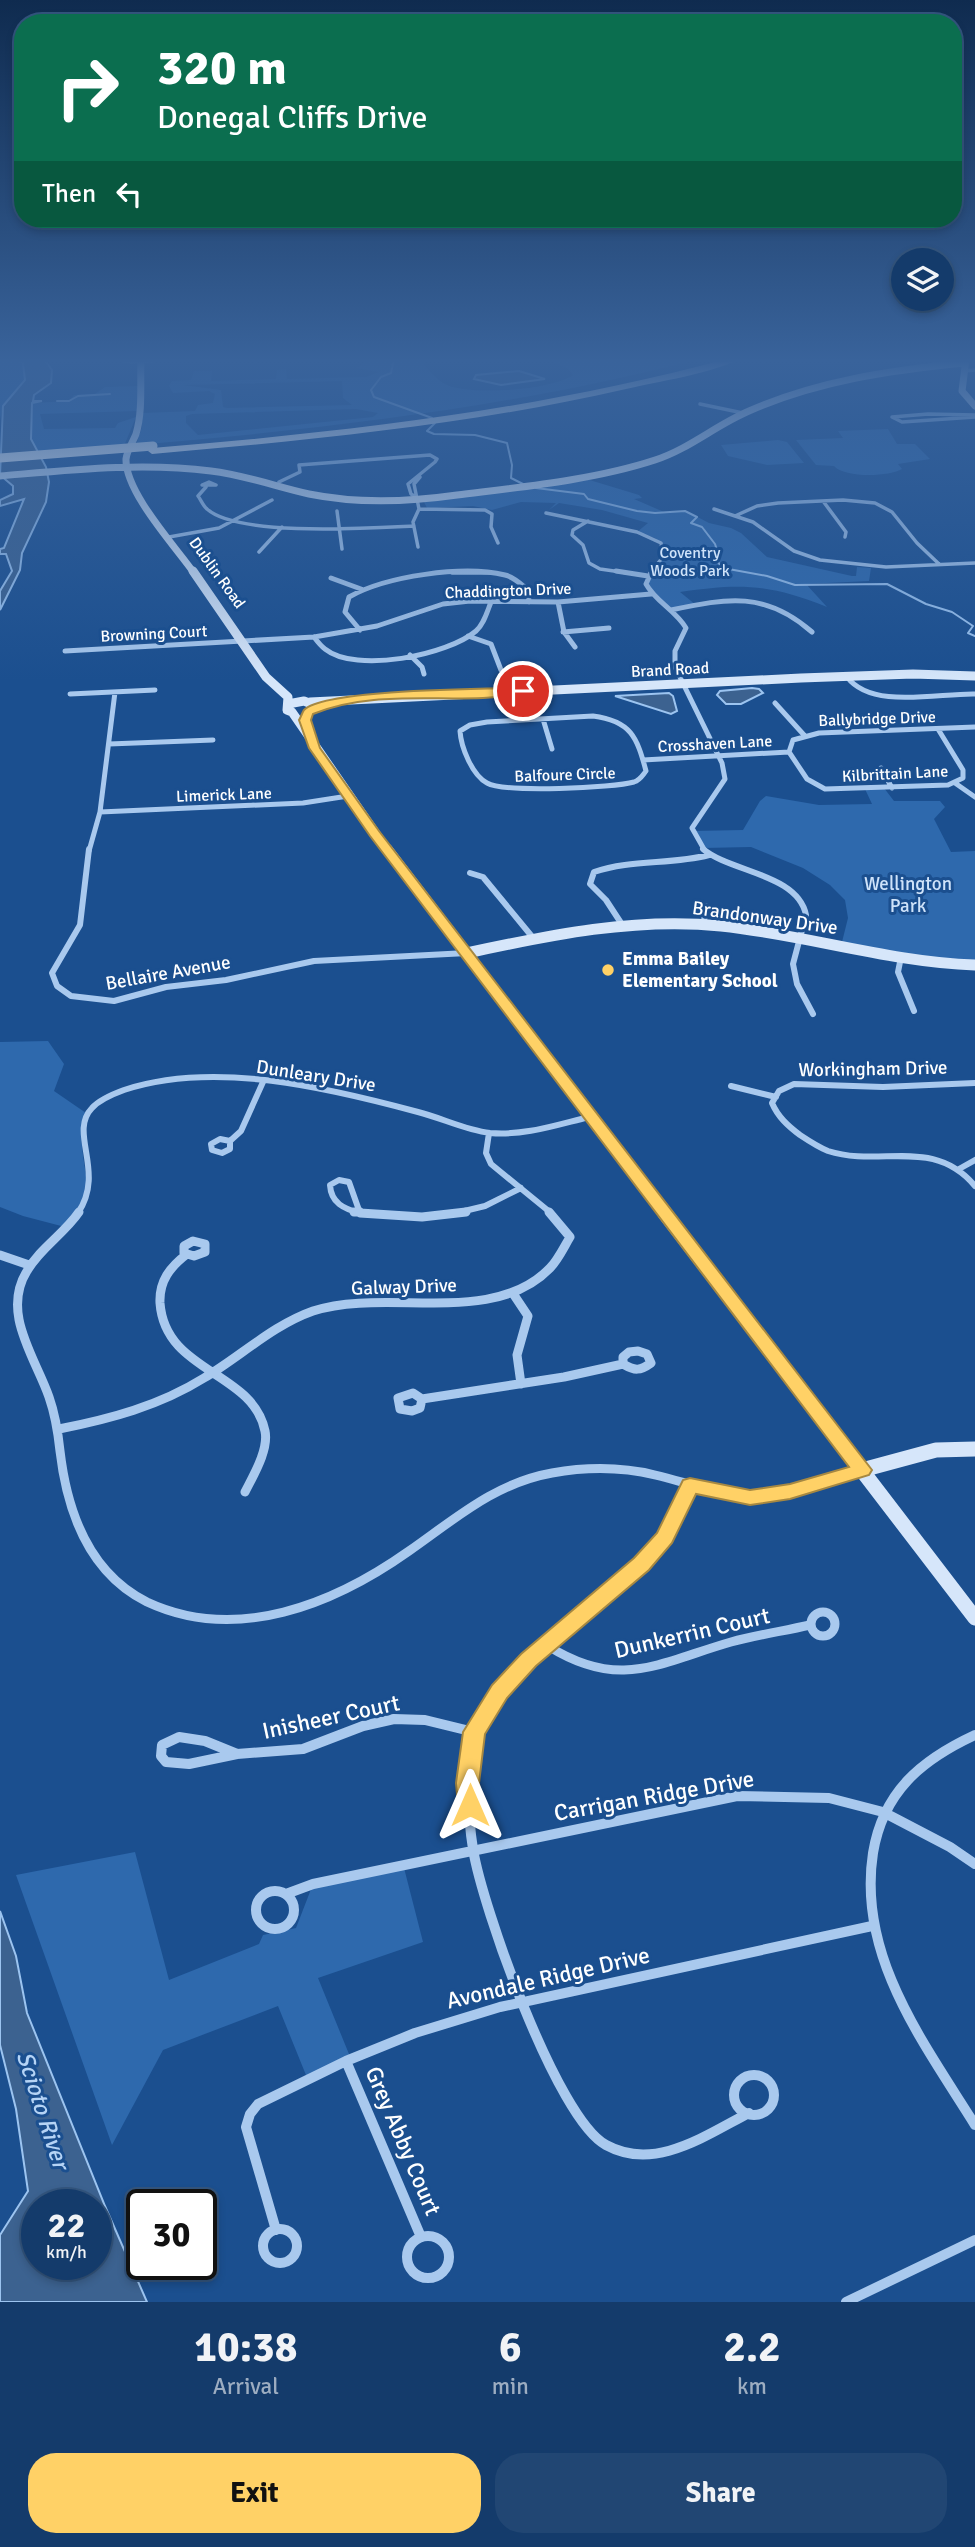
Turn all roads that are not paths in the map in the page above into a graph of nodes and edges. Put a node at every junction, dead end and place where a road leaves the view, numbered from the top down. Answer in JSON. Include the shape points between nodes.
{"nodes":[{"id":1,"x":299,"y":466,"type":"edge"},
{"id":2,"x":429,"y":466,"type":"edge"},
{"id":3,"x":632,"y":466,"type":"edge"},
{"id":4,"x":126,"y":467,"type":"junction"},
{"id":5,"x":0,"y":475,"type":"edge"},
{"id":6,"x":279,"y":482,"type":"junction"},
{"id":7,"x":206,"y":487,"type":"dead end"},
{"id":8,"x":416,"y":498,"type":"junction"},
{"id":9,"x":272,"y":500,"type":"dead end"},
{"id":10,"x":823,"y":501,"type":"junction"},
{"id":11,"x":419,"y":509,"type":"junction"},
{"id":12,"x":714,"y":509,"type":"dead end"},
{"id":13,"x":337,"y":511,"type":"dead end"},
{"id":14,"x":546,"y":513,"type":"dead end"},
{"id":15,"x":735,"y":516,"type":"junction"},
{"id":16,"x":235,"y":520,"type":"junction"},
{"id":17,"x":589,"y":521,"type":"junction"},
{"id":18,"x":414,"y":526,"type":"junction"},
{"id":19,"x":282,"y":527,"type":"junction"},
{"id":20,"x":339,"y":529,"type":"junction"},
{"id":21,"x":169,"y":537,"type":"junction"},
{"id":22,"x":845,"y":537,"type":"dead end"},
{"id":23,"x":498,"y":544,"type":"dead end"},
{"id":24,"x":418,"y":547,"type":"dead end"},
{"id":25,"x":342,"y":550,"type":"dead end"},
{"id":26,"x":258,"y":552,"type":"dead end"},
{"id":27,"x":939,"y":564,"type":"junction"},
{"id":28,"x":974,"y":564,"type":"edge"},
{"id":29,"x":648,"y":576,"type":"junction"},
{"id":30,"x":331,"y":578,"type":"dead end"},
{"id":31,"x":361,"y":589,"type":"junction"},
{"id":32,"x":650,"y":594,"type":"junction"},
{"id":33,"x":491,"y":602,"type":"junction"},
{"id":34,"x":529,"y":602,"type":"junction"},
{"id":35,"x":558,"y":602,"type":"junction"},
{"id":36,"x":671,"y":610,"type":"junction"},
{"id":37,"x":609,"y":628,"type":"dead end"},
{"id":38,"x":360,"y":630,"type":"junction"},
{"id":39,"x":563,"y":632,"type":"junction"},
{"id":40,"x":812,"y":632,"type":"dead end"},
{"id":41,"x":468,"y":636,"type":"junction"},
{"id":42,"x":314,"y":637,"type":"junction"},
{"id":43,"x":244,"y":642,"type":"junction"},
{"id":44,"x":575,"y":647,"type":"dead end"},
{"id":45,"x":65,"y":651,"type":"dead end"},
{"id":46,"x":410,"y":655,"type":"junction"},
{"id":47,"x":501,"y":670,"type":"dead end"},
{"id":48,"x":424,"y":674,"type":"dead end"},
{"id":49,"x":847,"y":677,"type":"junction"},
{"id":50,"x":975,"y":677,"type":"edge"},
{"id":51,"x":272,"y":683,"type":"junction"},
{"id":52,"x":683,"y":683,"type":"junction"},
{"id":53,"x":155,"y":690,"type":"dead end"},
{"id":54,"x":115,"y":692,"type":"junction"},
{"id":55,"x":69,"y":694,"type":"dead end"},
{"id":56,"x":975,"y":694,"type":"edge"},
{"id":57,"x":775,"y":703,"type":"dead end"},
{"id":58,"x":309,"y":706,"type":"junction"},
{"id":59,"x":290,"y":708,"type":"junction"},
{"id":60,"x":543,"y":719,"type":"junction"},
{"id":61,"x":975,"y":727,"type":"edge"},
{"id":62,"x":938,"y":729,"type":"junction"},
{"id":63,"x":804,"y":735,"type":"junction"},
{"id":64,"x":213,"y":740,"type":"dead end"},
{"id":65,"x":109,"y":744,"type":"junction"},
{"id":66,"x":315,"y":748,"type":"junction"},
{"id":67,"x":552,"y":749,"type":"dead end"},
{"id":68,"x":789,"y":752,"type":"junction"},
{"id":69,"x":719,"y":756,"type":"junction"},
{"id":70,"x":643,"y":760,"type":"junction"},
{"id":71,"x":881,"y":768,"type":"dead end"},
{"id":72,"x":955,"y":783,"type":"junction"},
{"id":73,"x":892,"y":788,"type":"junction"},
{"id":74,"x":348,"y":796,"type":"junction"},
{"id":75,"x":975,"y":797,"type":"edge"},
{"id":76,"x":100,"y":812,"type":"junction"},
{"id":77,"x":709,"y":855,"type":"junction"},
{"id":78,"x":470,"y":873,"type":"dead end"},
{"id":79,"x":705,"y":906,"type":"dead end"},
{"id":80,"x":704,"y":925,"type":"junction"},
{"id":81,"x":623,"y":926,"type":"junction"},
{"id":82,"x":799,"y":938,"type":"junction"},
{"id":83,"x":534,"y":939,"type":"junction"},
{"id":84,"x":467,"y":953,"type":"junction"},
{"id":85,"x":901,"y":957,"type":"junction"},
{"id":86,"x":975,"y":965,"type":"edge"},
{"id":87,"x":914,"y":1012,"type":"dead end"},
{"id":88,"x":813,"y":1014,"type":"dead end"},
{"id":89,"x":263,"y":1082,"type":"junction"},
{"id":90,"x":975,"y":1083,"type":"edge"},
{"id":91,"x":731,"y":1086,"type":"dead end"},
{"id":92,"x":776,"y":1097,"type":"junction"},
{"id":93,"x":589,"y":1116,"type":"junction"},
{"id":94,"x":489,"y":1133,"type":"junction"},
{"id":95,"x":230,"y":1141,"type":"dead end"},
{"id":96,"x":975,"y":1160,"type":"edge"},
{"id":97,"x":959,"y":1169,"type":"junction"},
{"id":98,"x":975,"y":1185,"type":"edge"},
{"id":99,"x":521,"y":1188,"type":"junction"},
{"id":100,"x":360,"y":1213,"type":"junction"},
{"id":101,"x":187,"y":1254,"type":"dead end"},
{"id":102,"x":0,"y":1255,"type":"edge"},
{"id":103,"x":29,"y":1265,"type":"junction"},
{"id":104,"x":514,"y":1294,"type":"junction"},
{"id":105,"x":623,"y":1364,"type":"dead end"},
{"id":106,"x":211,"y":1373,"type":"junction"},
{"id":107,"x":521,"y":1384,"type":"junction"},
{"id":108,"x":422,"y":1399,"type":"dead end"},
{"id":109,"x":59,"y":1429,"type":"junction"},
{"id":110,"x":975,"y":1449,"type":"edge"},
{"id":111,"x":862,"y":1470,"type":"junction"},
{"id":112,"x":690,"y":1485,"type":"junction"},
{"id":113,"x":245,"y":1492,"type":"dead end"},
{"id":114,"x":975,"y":1618,"type":"edge"},
{"id":115,"x":810,"y":1625,"type":"dead end"},
{"id":116,"x":548,"y":1646,"type":"junction"},
{"id":117,"x":474,"y":1732,"type":"junction"},
{"id":118,"x":975,"y":1735,"type":"edge"},
{"id":119,"x":237,"y":1754,"type":"junction"},
{"id":120,"x":883,"y":1812,"type":"junction"},
{"id":121,"x":473,"y":1850,"type":"junction"},
{"id":122,"x":975,"y":1864,"type":"edge"},
{"id":123,"x":286,"y":1894,"type":"dead end"},
{"id":124,"x":872,"y":1926,"type":"junction"},
{"id":125,"x":522,"y":2003,"type":"junction"},
{"id":126,"x":346,"y":2061,"type":"junction"},
{"id":127,"x":749,"y":2113,"type":"dead end"},
{"id":128,"x":975,"y":2124,"type":"edge"},
{"id":129,"x":276,"y":2230,"type":"dead end"},
{"id":130,"x":421,"y":2237,"type":"dead end"},
{"id":131,"x":975,"y":2240,"type":"edge"},
{"id":132,"x":866,"y":2298,"type":"edge"},
{"id":133,"x":846,"y":2302,"type":"edge"}],
"edges":[{"from":1,"to":6,"type":"street","via":[[297,475]]},
{"from":2,"to":8,"type":"street","via":[[414,484]]},
{"from":3,"to":8,"type":"main road"},
{"from":4,"to":5,"type":"main road"},
{"from":4,"to":6,"type":"main road","via":[[212,468]]},
{"from":4,"to":8,"type":"main road","via":[[209,471],[344,499]]},
{"from":4,"to":21,"type":"main road","name":"Dublin Road","via":[[141,500]]},
{"from":6,"to":8,"type":"main road","via":[[346,496]]},
{"from":7,"to":16,"type":"street","via":[[198,496],[203,508]]},
{"from":8,"to":11,"type":"street"},
{"from":9,"to":16,"type":"street"},
{"from":10,"to":15,"type":"street","via":[[757,506]]},
{"from":10,"to":22,"type":"street"},
{"from":10,"to":27,"type":"street","via":[[882,505]]},
{"from":11,"to":18,"type":"street"},
{"from":11,"to":23,"type":"street","via":[[485,510],[492,514],[491,527]]},
{"from":12,"to":15,"type":"street"},
{"from":13,"to":20,"type":"street"},
{"from":14,"to":17,"type":"street"},
{"from":15,"to":27,"type":"street","via":[[762,526],[782,545],[818,559],[870,566]]},
{"from":16,"to":19,"type":"street"},
{"from":16,"to":21,"type":"street","via":[[210,531]]},
{"from":17,"to":29,"type":"street","via":[[637,531],[661,542],[663,557]]},
{"from":17,"to":29,"type":"street","via":[[572,535],[583,545],[589,563]]},
{"from":18,"to":20,"type":"street"},
{"from":18,"to":24,"type":"street"},
{"from":19,"to":20,"type":"street"},
{"from":19,"to":26,"type":"street"},
{"from":20,"to":25,"type":"street"},
{"from":21,"to":43,"type":"main road","name":"Dublin Road"},
{"from":27,"to":28,"type":"street"},
{"from":29,"to":32,"type":"street"},
{"from":30,"to":31,"type":"street"},
{"from":31,"to":34,"type":"street","via":[[408,575],[509,574],[528,590]]},
{"from":31,"to":38,"type":"street","via":[[345,607],[346,617]]},
{"from":32,"to":35,"type":"street","name":"Chaddington Drive"},
{"from":32,"to":36,"type":"street"},
{"from":33,"to":34,"type":"street","name":"Chaddington Drive"},
{"from":33,"to":38,"type":"street","name":"Chaddington Drive","via":[[443,604]]},
{"from":33,"to":41,"type":"street","via":[[478,630]]},
{"from":34,"to":35,"type":"street","name":"Chaddington Drive"},
{"from":35,"to":39,"type":"street"},
{"from":36,"to":40,"type":"street","via":[[732,599],[760,601],[796,615]]},
{"from":36,"to":52,"type":"street","via":[[686,628],[675,650],[675,667]]},
{"from":37,"to":39,"type":"street"},
{"from":38,"to":42,"type":"street","name":"Chaddington Drive"},
{"from":39,"to":44,"type":"street"},
{"from":41,"to":46,"type":"street"},
{"from":41,"to":47,"type":"street","via":[[491,644]]},
{"from":42,"to":43,"type":"street","name":"Chaddington Drive"},
{"from":42,"to":46,"type":"street","via":[[329,654],[355,660]]},
{"from":43,"to":45,"type":"street","name":"Browning Court"},
{"from":43,"to":51,"type":"main road","name":"Dublin Road"},
{"from":46,"to":48,"type":"street"},
{"from":49,"to":50,"type":"main road","name":"Brand Road"},
{"from":49,"to":52,"type":"main road","name":"Brand Road"},
{"from":49,"to":56,"type":"street","via":[[855,688],[881,696]]},
{"from":51,"to":58,"type":"main road","name":"Dublin Road"},
{"from":51,"to":59,"type":"main road","name":"Dublin Road","via":[[288,697]]},
{"from":52,"to":58,"type":"main road","name":"Brand Road","via":[[366,698]]},
{"from":52,"to":69,"type":"street"},
{"from":53,"to":54,"type":"street"},
{"from":54,"to":55,"type":"street"},
{"from":54,"to":65,"type":"street","name":"Bellaire Avenue"},
{"from":57,"to":63,"type":"street"},
{"from":58,"to":59,"type":"main road","name":"Brand Road"},
{"from":58,"to":66,"type":"main road","name":"Dublin Road","via":[[305,720]]},
{"from":59,"to":66,"type":"main road","name":"Dublin Road"},
{"from":60,"to":67,"type":"street"},
{"from":60,"to":70,"type":"street","name":"Balfoure Circle","via":[[622,721]]},
{"from":60,"to":70,"type":"street","name":"Balfoure Circle","via":[[486,722],[460,731],[480,778],[487,784],[515,789],[628,785],[645,775]]},
{"from":61,"to":62,"type":"street","name":"Ballybridge Drive"},
{"from":62,"to":63,"type":"street","name":"Ballybridge Drive"},
{"from":62,"to":72,"type":"street","name":"Kilbrittain Lane","via":[[963,771],[963,778]]},
{"from":63,"to":68,"type":"street","name":"Ballybridge Drive","via":[[793,740]]},
{"from":64,"to":65,"type":"street"},
{"from":65,"to":76,"type":"street","name":"Bellaire Avenue"},
{"from":66,"to":74,"type":"main road","name":"Dublin Road"},
{"from":68,"to":69,"type":"street","name":"Crosshaven Lane"},
{"from":68,"to":73,"type":"street","name":"Kilbrittain Lane","via":[[811,784],[841,790]]},
{"from":69,"to":70,"type":"street","name":"Crosshaven Lane"},
{"from":69,"to":77,"type":"street","via":[[724,779],[692,828],[696,841]]},
{"from":71,"to":73,"type":"street"},
{"from":72,"to":73,"type":"street","name":"Kilbrittain Lane"},
{"from":72,"to":75,"type":"street"},
{"from":74,"to":76,"type":"street","name":"Limerick Lane","via":[[303,803]]},
{"from":74,"to":84,"type":"main road","name":"Dublin Road"},
{"from":76,"to":84,"type":"street","name":"Bellaire Avenue","via":[[92,834],[80,925],[52,973],[57,986],[71,996],[114,1001],[166,987],[314,961]]},
{"from":77,"to":81,"type":"street","via":[[683,862],[614,864],[594,872],[590,884]]},
{"from":77,"to":82,"type":"street","via":[[772,881],[800,900],[807,921]]},
{"from":78,"to":83,"type":"street","via":[[484,877]]},
{"from":79,"to":80,"type":"street"},
{"from":80,"to":81,"type":"main road","name":"Brandonway Drive"},
{"from":80,"to":82,"type":"main road","name":"Brandonway Drive"},
{"from":81,"to":83,"type":"main road","name":"Brandonway Drive"},
{"from":82,"to":85,"type":"main road","name":"Brandonway Drive"},
{"from":82,"to":88,"type":"street","via":[[792,967]]},
{"from":83,"to":84,"type":"main road","name":"Brandonway Drive"},
{"from":84,"to":93,"type":"main road","name":"Dublin Road"},
{"from":85,"to":86,"type":"main road","name":"Brandonway Drive"},
{"from":85,"to":87,"type":"street","via":[[898,972]]},
{"from":89,"to":94,"type":"street","name":"Dunleary Drive","via":[[345,1093]]},
{"from":89,"to":95,"type":"street","via":[[241,1130]]},
{"from":89,"to":103,"type":"street","name":"Dunleary Drive","via":[[204,1079],[145,1084],[107,1097],[89,1109],[81,1131],[91,1168],[89,1194],[72,1220]]},
{"from":90,"to":92,"type":"street","name":"Workingham Drive","via":[[883,1087],[806,1083],[785,1087]]},
{"from":91,"to":92,"type":"street"},
{"from":92,"to":97,"type":"street","via":[[772,1103],[777,1116],[830,1151],[935,1158]]},
{"from":93,"to":94,"type":"street","name":"Dunleary Drive","via":[[532,1131]]},
{"from":93,"to":111,"type":"main road","name":"Dublin Road"},
{"from":94,"to":99,"type":"street","name":"Galway Drive","via":[[486,1156],[496,1171]]},
{"from":96,"to":97,"type":"street"},
{"from":97,"to":98,"type":"street"},
{"from":99,"to":100,"type":"street","via":[[484,1208],[431,1216]]},
{"from":99,"to":104,"type":"street","name":"Galway Drive","via":[[561,1220],[570,1237],[552,1269]]},
{"from":100,"to":100,"type":"street","via":[[338,1205],[330,1185],[339,1180],[349,1182]]},
{"from":101,"to":106,"type":"street","via":[[164,1275],[159,1306],[162,1325],[172,1341]]},
{"from":102,"to":103,"type":"street"},
{"from":103,"to":109,"type":"street","via":[[20,1283],[18,1316]]},
{"from":104,"to":106,"type":"street","name":"Galway Drive","via":[[484,1301],[369,1301],[331,1306],[268,1333]]},
{"from":104,"to":107,"type":"street","via":[[528,1316],[517,1355]]},
{"from":105,"to":107,"type":"street"},
{"from":106,"to":109,"type":"street","name":"Galway Drive","via":[[152,1407]]},
{"from":106,"to":113,"type":"street","via":[[244,1396],[265,1433]]},
{"from":107,"to":108,"type":"street"},
{"from":109,"to":112,"type":"street","via":[[67,1496],[84,1540],[106,1572],[151,1605],[201,1618],[270,1616],[321,1602],[371,1578],[479,1499],[524,1479],[569,1469],[630,1471]]},
{"from":110,"to":111,"type":"main road","via":[[936,1450]]},
{"from":111,"to":112,"type":"street","via":[[790,1491],[750,1497]]},
{"from":111,"to":114,"type":"main road","name":"Dublin Road"},
{"from":112,"to":116,"type":"street","via":[[677,1517],[657,1547]]},
{"from":115,"to":116,"type":"street","name":"Dunkerrin Court","via":[[734,1641],[629,1672],[595,1671]]},
{"from":116,"to":117,"type":"street","via":[[499,1692]]},
{"from":117,"to":119,"type":"street","name":"Inisheer Court","via":[[432,1721],[392,1719],[309,1747]]},
{"from":117,"to":121,"type":"street","via":[[468,1783]]},
{"from":118,"to":120,"type":"street","via":[[914,1769]]},
{"from":119,"to":119,"type":"street","name":"Inisheer Court","via":[[192,1737],[168,1740],[159,1752],[161,1758],[177,1765],[197,1765]]},
{"from":120,"to":121,"type":"street","name":"Carrigan Ridge Drive","via":[[829,1798],[737,1796]]},
{"from":120,"to":122,"type":"street","name":"Carrigan Ridge Drive"},
{"from":120,"to":124,"type":"street","via":[[868,1865]]},
{"from":121,"to":123,"type":"street","name":"Carrigan Ridge Drive","via":[[313,1884]]},
{"from":121,"to":125,"type":"street"},
{"from":124,"to":125,"type":"street","name":"Avondale Ridge Drive"},
{"from":124,"to":128,"type":"street","via":[[905,2010]]},
{"from":125,"to":126,"type":"street","name":"Avondale Ridge Drive","via":[[415,2033]]},
{"from":125,"to":127,"type":"street","via":[[585,2129],[606,2145],[656,2154],[679,2149]]},
{"from":126,"to":129,"type":"street","name":"Avondale Ridge Drive","via":[[258,2104],[250,2114],[248,2139]]},
{"from":126,"to":130,"type":"street","name":"Grey Abby Court"},
{"from":131,"to":132,"type":"street"},
{"from":132,"to":133,"type":"street"}]}
